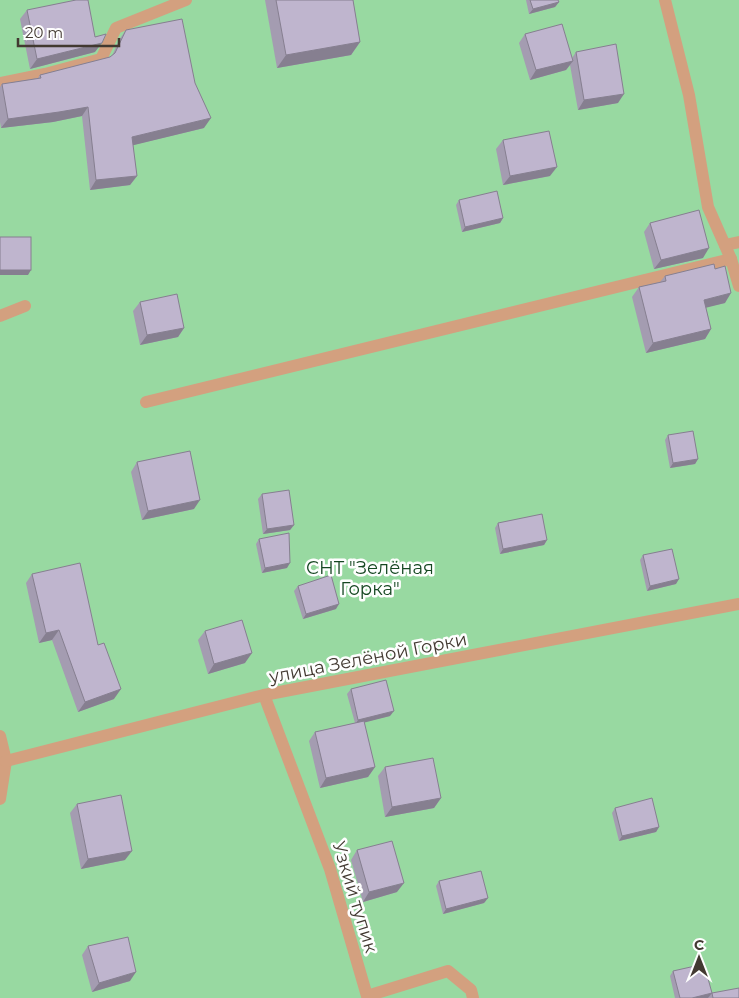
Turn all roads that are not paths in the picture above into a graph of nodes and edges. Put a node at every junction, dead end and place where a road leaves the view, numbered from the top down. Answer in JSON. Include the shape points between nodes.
{"nodes":[{"id":1,"x":186,"y":0,"type":"edge"},
{"id":2,"x":665,"y":0,"type":"edge"},
{"id":3,"x":0,"y":83,"type":"edge"},
{"id":4,"x":739,"y":242,"type":"edge"},
{"id":5,"x":725,"y":245,"type":"junction"},
{"id":6,"x":731,"y":259,"type":"junction"},
{"id":7,"x":739,"y":286,"type":"edge"},
{"id":8,"x":25,"y":306,"type":"dead end"},
{"id":9,"x":0,"y":316,"type":"edge"},
{"id":10,"x":146,"y":402,"type":"dead end"},
{"id":11,"x":739,"y":604,"type":"edge"},
{"id":12,"x":264,"y":696,"type":"junction"},
{"id":13,"x":0,"y":736,"type":"edge"},
{"id":14,"x":6,"y":760,"type":"junction"},
{"id":15,"x":0,"y":799,"type":"edge"},
{"id":16,"x":473,"y":998,"type":"edge"}],
"edges":[{"from":1,"to":3,"type":"street","via":[[116,28],[101,59]]},
{"from":2,"to":5,"type":"street","via":[[689,95],[708,207]]},
{"from":4,"to":5,"type":"street"},
{"from":5,"to":6,"type":"street"},
{"from":6,"to":7,"type":"street"},
{"from":6,"to":10,"type":"street"},
{"from":8,"to":9,"type":"street"},
{"from":11,"to":12,"type":"street","name":"улица Зелёной Горки"},
{"from":12,"to":14,"type":"street","name":"улица Зелёной Горки"},
{"from":12,"to":16,"type":"street","name":"Узкий тупик","via":[[330,869],[367,996],[448,971],[471,990]]},
{"from":13,"to":14,"type":"street"},
{"from":14,"to":15,"type":"street"}]}
